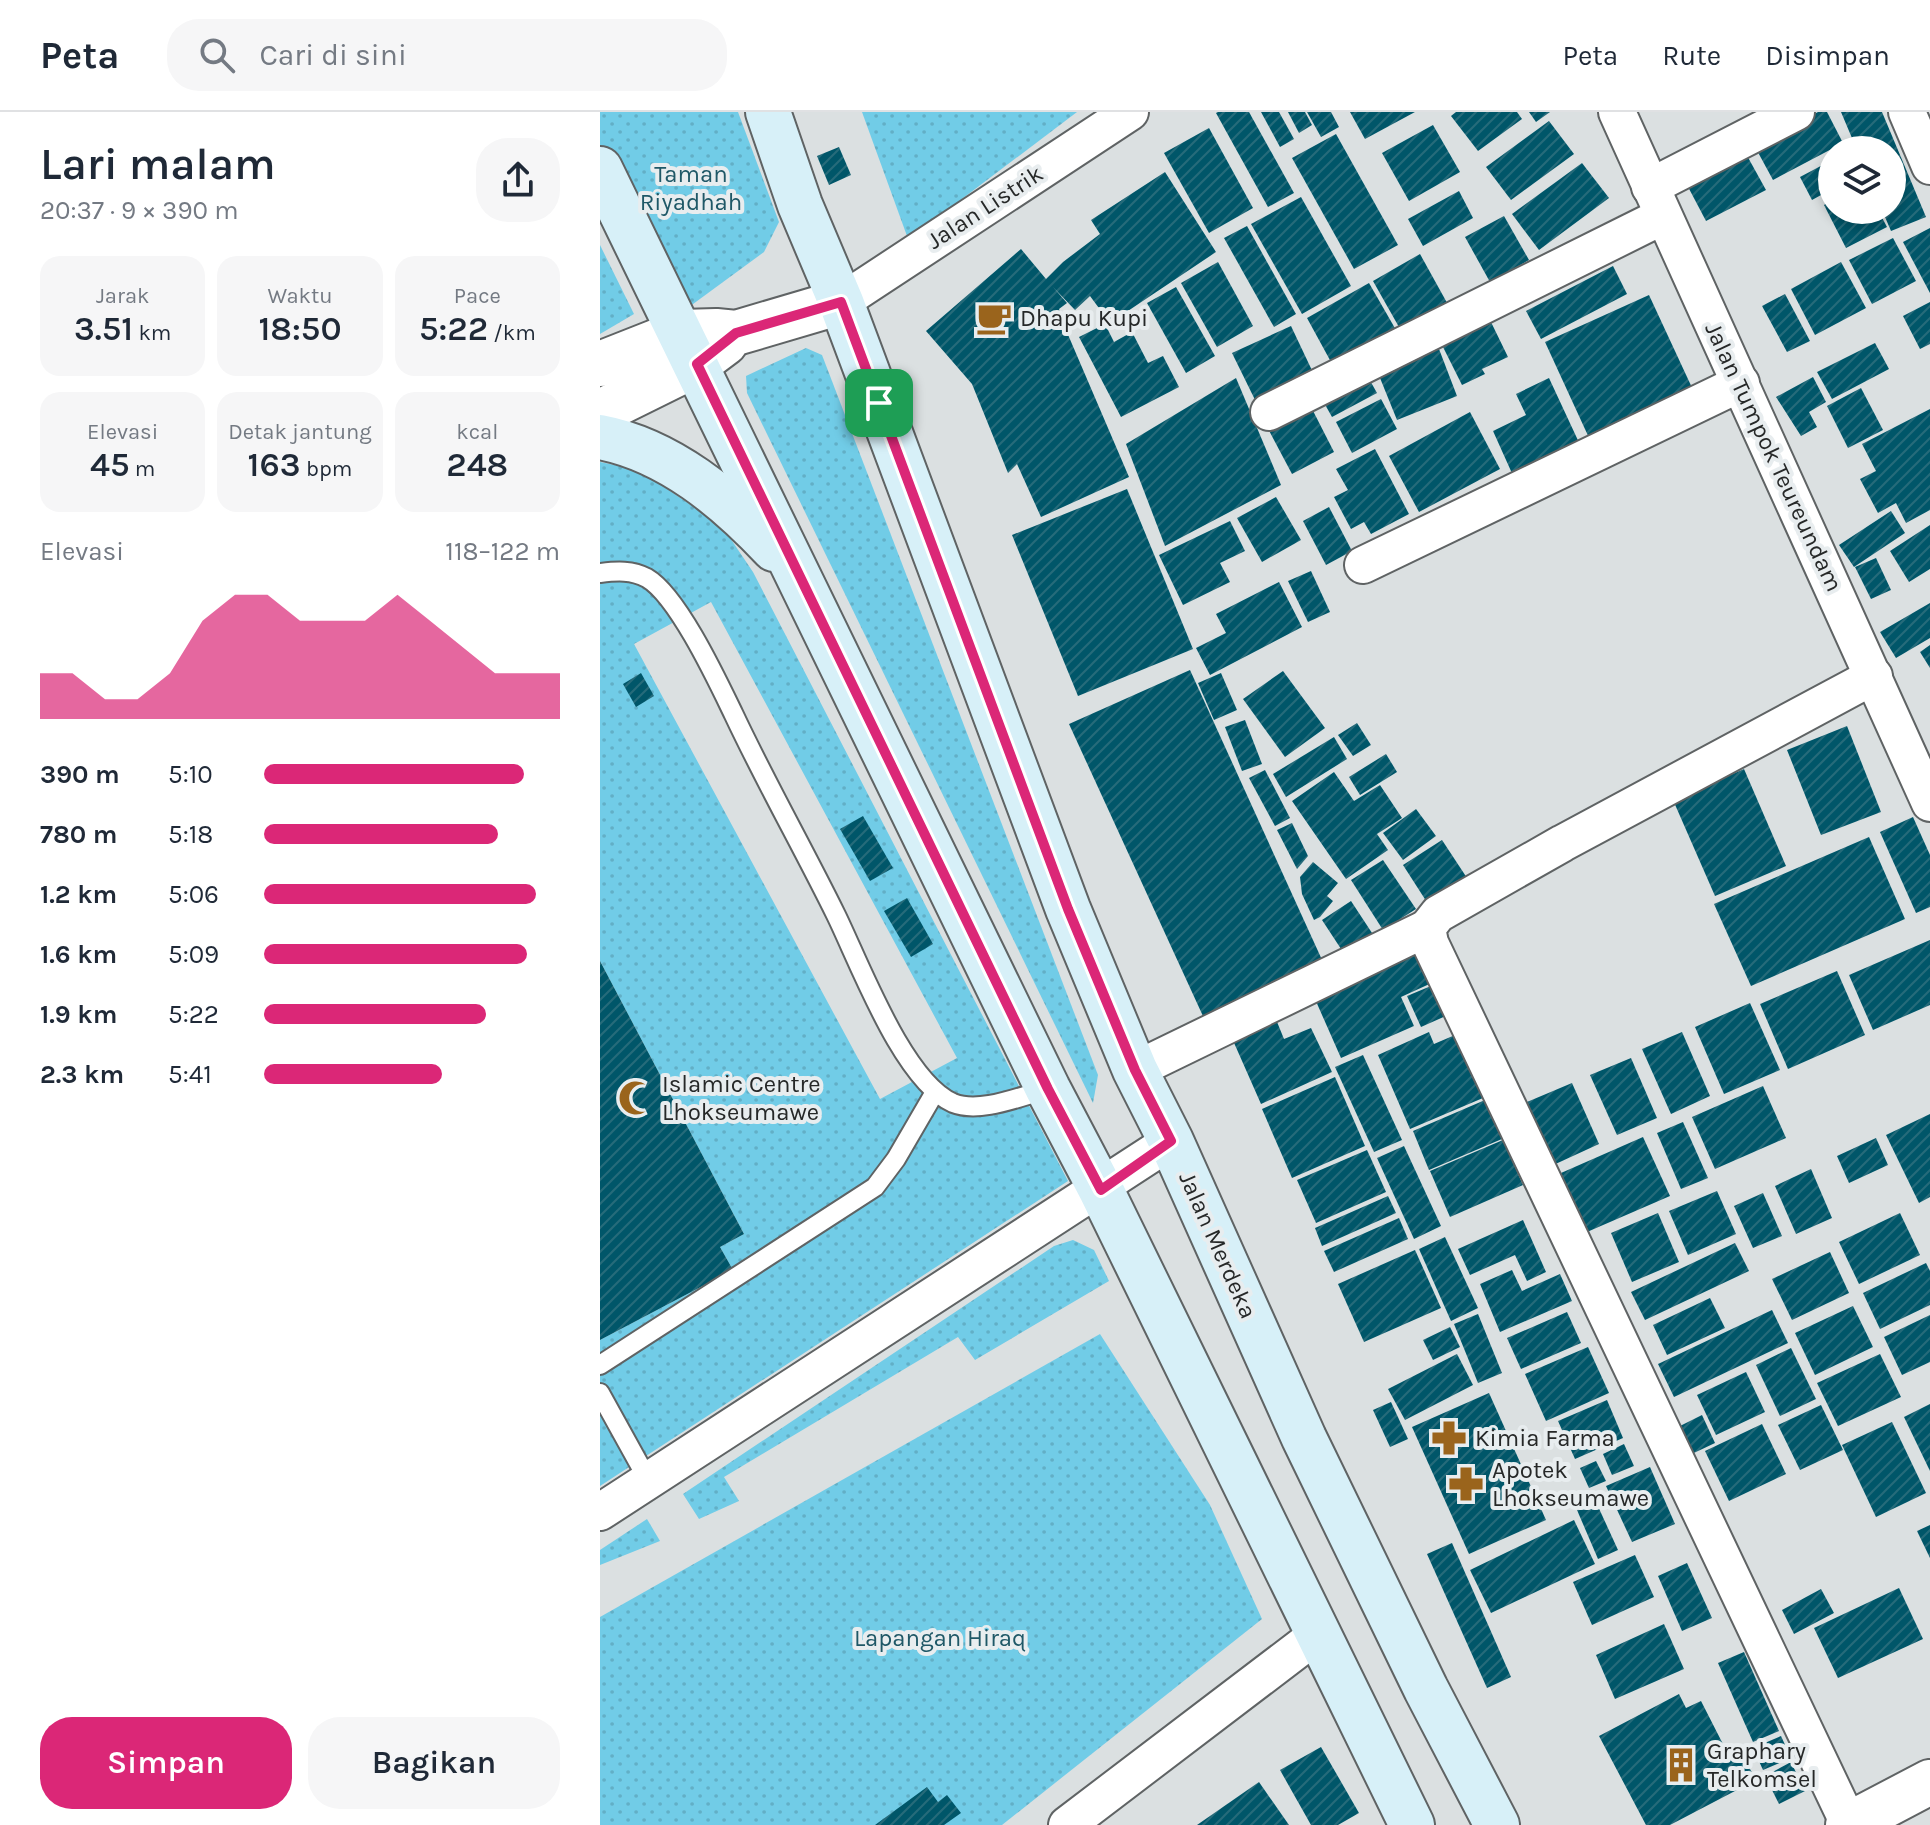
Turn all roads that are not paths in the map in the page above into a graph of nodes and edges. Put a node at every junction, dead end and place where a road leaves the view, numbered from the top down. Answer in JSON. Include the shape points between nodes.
{"nodes":[{"id":1,"x":768,"y":112,"type":"edge"},
{"id":2,"x":1130,"y":112,"type":"edge"},
{"id":3,"x":1617,"y":112,"type":"edge"},
{"id":4,"x":1796,"y":112,"type":"edge"},
{"id":5,"x":1907,"y":112,"type":"edge"},
{"id":6,"x":1930,"y":166,"type":"edge"},
{"id":7,"x":600,"y":169,"type":"edge"},
{"id":8,"x":1656,"y":201,"type":"junction"},
{"id":9,"x":841,"y":302,"type":"junction"},
{"id":10,"x":689,"y":348,"type":"junction"},
{"id":11,"x":600,"y":364,"type":"edge"},
{"id":12,"x":1741,"y":383,"type":"junction"},
{"id":13,"x":600,"y":412,"type":"edge"},
{"id":14,"x":1269,"y":412,"type":"dead end"},
{"id":15,"x":600,"y":437,"type":"edge"},
{"id":16,"x":1363,"y":565,"type":"dead end"},
{"id":17,"x":600,"y":573,"type":"edge"},
{"id":18,"x":798,"y":574,"type":"junction"},
{"id":19,"x":1874,"y":676,"type":"junction"},
{"id":20,"x":1928,"y":794,"type":"edge"},
{"id":21,"x":1427,"y":928,"type":"junction"},
{"id":22,"x":1135,"y":1070,"type":"junction"},
{"id":23,"x":1048,"y":1089,"type":"junction"},
{"id":24,"x":935,"y":1092,"type":"junction"},
{"id":25,"x":1171,"y":1141,"type":"junction"},
{"id":26,"x":1101,"y":1190,"type":"junction"},
{"id":27,"x":600,"y":1365,"type":"edge"},
{"id":28,"x":600,"y":1393,"type":"edge"},
{"id":29,"x":648,"y":1480,"type":"junction"},
{"id":30,"x":600,"y":1512,"type":"edge"},
{"id":31,"x":1318,"y":1634,"type":"junction"},
{"id":32,"x":1426,"y":1689,"type":"junction"},
{"id":33,"x":1930,"y":1782,"type":"edge"},
{"id":34,"x":1067,"y":1825,"type":"edge"},
{"id":35,"x":1412,"y":1825,"type":"edge"},
{"id":36,"x":1497,"y":1825,"type":"edge"},
{"id":37,"x":1518,"y":1825,"type":"edge"},
{"id":38,"x":1848,"y":1825,"type":"edge"}],
"edges":[{"from":1,"to":9,"type":"main road","name":"Jalan Merdeka"},
{"from":2,"to":9,"type":"street","name":"Jalan Listrik"},
{"from":3,"to":8,"type":"street","name":"Jalan Tumpok Teureundam"},
{"from":4,"to":8,"type":"street"},
{"from":5,"to":6,"type":"street"},
{"from":7,"to":10,"type":"main road"},
{"from":8,"to":12,"type":"street","name":"Jalan Tumpok Teureundam"},
{"from":8,"to":14,"type":"street"},
{"from":9,"to":10,"type":"street"},
{"from":9,"to":22,"type":"main road","name":"Jalan Merdeka","via":[[1068,909]]},
{"from":10,"to":11,"type":"street"},
{"from":10,"to":13,"type":"street"},
{"from":10,"to":18,"type":"main road"},
{"from":12,"to":16,"type":"street"},
{"from":12,"to":19,"type":"street","name":"Jalan Tumpok Teureundam"},
{"from":15,"to":18,"type":"main road","via":[[641,449],[707,488]]},
{"from":17,"to":24,"type":"lane","via":[[625,571],[648,579],[666,594],[710,664],[879,1007]]},
{"from":18,"to":23,"type":"main road"},
{"from":19,"to":20,"type":"street","name":"Jalan Tumpok Teureundam"},
{"from":19,"to":21,"type":"street","via":[[1563,843],[1438,914]]},
{"from":21,"to":22,"type":"street"},
{"from":21,"to":38,"type":"street"},
{"from":22,"to":25,"type":"main road","name":"Jalan Merdeka"},
{"from":23,"to":24,"type":"lane","via":[[981,1105],[955,1104]]},
{"from":23,"to":26,"type":"main road"},
{"from":24,"to":27,"type":"lane","via":[[875,1187]]},
{"from":25,"to":26,"type":"street"},
{"from":25,"to":32,"type":"main road","name":"Jalan Merdeka","via":[[1304,1438]]},
{"from":26,"to":29,"type":"street"},
{"from":26,"to":31,"type":"main road"},
{"from":28,"to":29,"type":"lane"},
{"from":29,"to":30,"type":"street"},
{"from":31,"to":34,"type":"street"},
{"from":31,"to":35,"type":"main road"},
{"from":32,"to":36,"type":"main road","name":"Jalan Merdeka"},
{"from":32,"to":37,"type":"main road"},
{"from":33,"to":38,"type":"street"}]}
